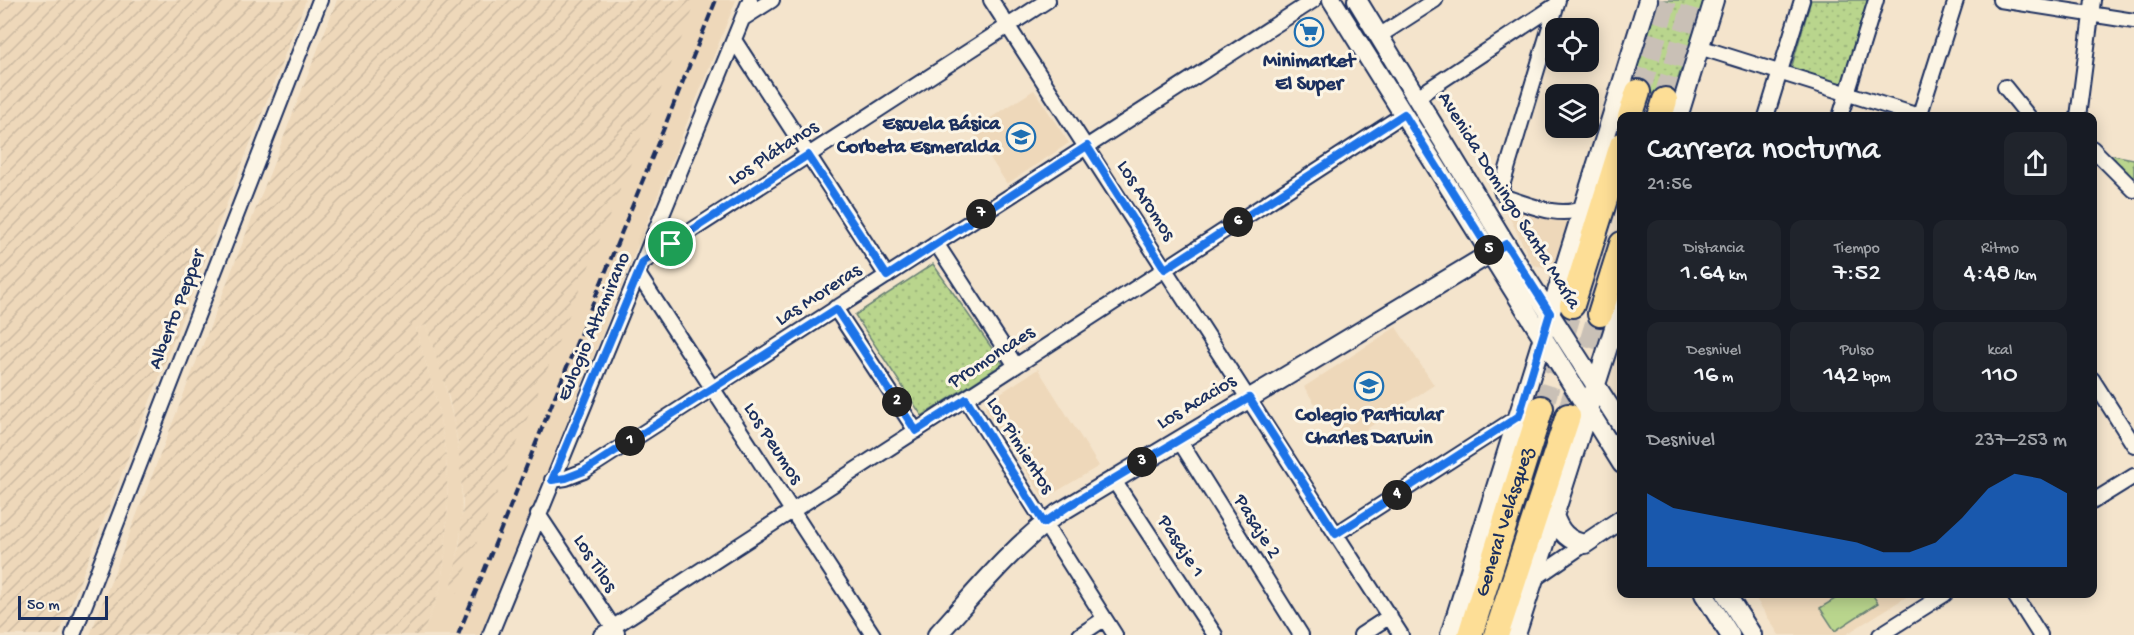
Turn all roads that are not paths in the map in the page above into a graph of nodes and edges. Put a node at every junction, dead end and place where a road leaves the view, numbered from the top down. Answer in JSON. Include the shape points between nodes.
{"nodes":[{"id":1,"x":320,"y":0,"type":"edge"},
{"id":2,"x":750,"y":0,"type":"edge"},
{"id":3,"x":771,"y":0,"type":"edge"},
{"id":4,"x":991,"y":0,"type":"edge"},
{"id":5,"x":1048,"y":0,"type":"edge"},
{"id":6,"x":1314,"y":0,"type":"edge"},
{"id":7,"x":1332,"y":0,"type":"edge"},
{"id":8,"x":1357,"y":0,"type":"edge"},
{"id":9,"x":1435,"y":0,"type":"edge"},
{"id":10,"x":1648,"y":0,"type":"edge"},
{"id":11,"x":1714,"y":0,"type":"edge"},
{"id":12,"x":1802,"y":0,"type":"edge"},
{"id":13,"x":1876,"y":0,"type":"edge"},
{"id":14,"x":1956,"y":0,"type":"edge"},
{"id":15,"x":2000,"y":0,"type":"edge"},
{"id":16,"x":2093,"y":0,"type":"edge"},
{"id":17,"x":1557,"y":3,"type":"edge"},
{"id":18,"x":2091,"y":16,"type":"junction"},
{"id":19,"x":742,"y":19,"type":"junction"},
{"id":20,"x":2134,"y":21,"type":"edge"},
{"id":21,"x":1008,"y":26,"type":"junction"},
{"id":22,"x":1379,"y":36,"type":"junction"},
{"id":23,"x":734,"y":40,"type":"junction"},
{"id":24,"x":1699,"y":47,"type":"junction"},
{"id":25,"x":1780,"y":72,"type":"junction"},
{"id":26,"x":2005,"y":87,"type":"dead end"},
{"id":27,"x":1638,"y":92,"type":"tunnel mouth"},
{"id":28,"x":1848,"y":93,"type":"junction"},
{"id":29,"x":1417,"y":97,"type":"junction"},
{"id":30,"x":1668,"y":111,"type":"edge"},
{"id":31,"x":1632,"y":112,"type":"edge"},
{"id":32,"x":1768,"y":112,"type":"edge"},
{"id":33,"x":1842,"y":112,"type":"edge"},
{"id":34,"x":1907,"y":112,"type":"edge"},
{"id":35,"x":1921,"y":112,"type":"edge"},
{"id":36,"x":2025,"y":112,"type":"edge"},
{"id":37,"x":2079,"y":112,"type":"edge"},
{"id":38,"x":1404,"y":114,"type":"junction"},
{"id":39,"x":1087,"y":146,"type":"junction"},
{"id":40,"x":2097,"y":153,"type":"edge"},
{"id":41,"x":808,"y":155,"type":"junction"},
{"id":42,"x":1617,"y":158,"type":"edge"},
{"id":43,"x":2134,"y":190,"type":"edge"},
{"id":44,"x":1583,"y":208,"type":"junction"},
{"id":45,"x":936,"y":243,"type":"junction"},
{"id":46,"x":1498,"y":249,"type":"junction"},
{"id":47,"x":1617,"y":260,"type":"edge"},
{"id":48,"x":1565,"y":266,"type":"junction"},
{"id":49,"x":640,"y":268,"type":"junction"},
{"id":50,"x":1165,"y":269,"type":"junction"},
{"id":51,"x":1524,"y":274,"type":"junction"},
{"id":52,"x":887,"y":276,"type":"junction"},
{"id":53,"x":836,"y":309,"type":"junction"},
{"id":54,"x":1561,"y":309,"type":"junction"},
{"id":55,"x":1600,"y":314,"type":"tunnel mouth"},
{"id":56,"x":1617,"y":319,"type":"edge"},
{"id":57,"x":1543,"y":338,"type":"junction"},
{"id":58,"x":1016,"y":366,"type":"junction"},
{"id":59,"x":1596,"y":386,"type":"junction"},
{"id":60,"x":2097,"y":387,"type":"edge"},
{"id":61,"x":712,"y":388,"type":"junction"},
{"id":62,"x":1249,"y":398,"type":"junction"},
{"id":63,"x":966,"y":399,"type":"junction"},
{"id":64,"x":1530,"y":412,"type":"junction"},
{"id":65,"x":1578,"y":413,"type":"junction"},
{"id":66,"x":1617,"y":418,"type":"edge"},
{"id":67,"x":916,"y":431,"type":"junction"},
{"id":68,"x":1179,"y":440,"type":"junction"},
{"id":69,"x":2134,"y":445,"type":"edge"},
{"id":70,"x":1617,"y":458,"type":"edge"},
{"id":71,"x":2134,"y":476,"type":"edge"},
{"id":72,"x":1113,"y":479,"type":"junction"},
{"id":73,"x":552,"y":480,"type":"junction"},
{"id":74,"x":2097,"y":499,"type":"edge"},
{"id":75,"x":792,"y":512,"type":"junction"},
{"id":76,"x":538,"y":514,"type":"junction"},
{"id":77,"x":1554,"y":515,"type":"junction"},
{"id":78,"x":1617,"y":522,"type":"edge"},
{"id":79,"x":1044,"y":523,"type":"junction"},
{"id":80,"x":1336,"y":534,"type":"junction"},
{"id":81,"x":1585,"y":544,"type":"junction"},
{"id":82,"x":1534,"y":579,"type":"junction"},
{"id":83,"x":1706,"y":598,"type":"edge"},
{"id":84,"x":1729,"y":598,"type":"edge"},
{"id":85,"x":1939,"y":598,"type":"edge"},
{"id":86,"x":2017,"y":598,"type":"edge"},
{"id":87,"x":1390,"y":616,"type":"junction"},
{"id":88,"x":1104,"y":619,"type":"junction"},
{"id":89,"x":611,"y":632,"type":"edge"},
{"id":90,"x":871,"y":634,"type":"edge"},
{"id":91,"x":1727,"y":634,"type":"edge"},
{"id":92,"x":73,"y":635,"type":"edge"},
{"id":93,"x":490,"y":635,"type":"edge"},
{"id":94,"x":937,"y":635,"type":"edge"},
{"id":95,"x":1080,"y":635,"type":"edge"},
{"id":96,"x":1115,"y":635,"type":"edge"},
{"id":97,"x":1215,"y":635,"type":"edge"},
{"id":98,"x":1301,"y":635,"type":"edge"},
{"id":99,"x":1361,"y":635,"type":"edge"},
{"id":100,"x":1401,"y":635,"type":"edge"},
{"id":101,"x":1450,"y":635,"type":"edge"},
{"id":102,"x":1470,"y":635,"type":"edge"},
{"id":103,"x":1496,"y":635,"type":"edge"},
{"id":104,"x":1516,"y":635,"type":"edge"},
{"id":105,"x":1752,"y":635,"type":"edge"},
{"id":106,"x":1880,"y":635,"type":"edge"},
{"id":107,"x":2040,"y":635,"type":"edge"}],
"edges":[{"from":1,"to":92,"type":"street","name":"Alberto Pepper"},
{"from":2,"to":19,"type":"street","name":"Eulogio Altamirano"},
{"from":3,"to":19,"type":"street"},
{"from":4,"to":21,"type":"street","name":"Los Aromos"},
{"from":5,"to":21,"type":"street","name":"Los Plátanos"},
{"from":6,"to":39,"type":"street","name":"Las Moreras"},
{"from":7,"to":38,"type":"main road","name":"Avenida Domingo Santa María"},
{"from":8,"to":22,"type":"main road","name":"Avenida Domingo Santa María"},
{"from":9,"to":22,"type":"street"},
{"from":10,"to":44,"type":"main road"},
{"from":11,"to":24,"type":"main road"},
{"from":12,"to":25,"type":"street"},
{"from":13,"to":28,"type":"street"},
{"from":14,"to":35,"type":"street"},
{"from":15,"to":18,"type":"street"},
{"from":16,"to":18,"type":"street"},
{"from":17,"to":29,"type":"street"},
{"from":17,"to":44,"type":"street","via":[[1501,186],[1508,198],[1557,212]]},
{"from":18,"to":20,"type":"street"},
{"from":18,"to":37,"type":"street"},
{"from":19,"to":23,"type":"street","name":"Eulogio Altamirano"},
{"from":21,"to":39,"type":"street","name":"Los Aromos"},
{"from":21,"to":41,"type":"street","name":"Los Plátanos"},
{"from":22,"to":29,"type":"main road","name":"Avenida Domingo Santa María"},
{"from":23,"to":41,"type":"street"},
{"from":23,"to":49,"type":"street","name":"Eulogio Altamirano"},
{"from":24,"to":25,"type":"street"},
{"from":24,"to":30,"type":"main road"},
{"from":25,"to":28,"type":"street"},
{"from":25,"to":32,"type":"street"},
{"from":26,"to":36,"type":"street"},
{"from":27,"to":31,"type":"highway"},
{"from":28,"to":33,"type":"street"},
{"from":28,"to":34,"type":"street"},
{"from":29,"to":46,"type":"main road","name":"Avenida Domingo Santa María"},
{"from":38,"to":46,"type":"main road","name":"Avenida Domingo Santa María"},
{"from":38,"to":50,"type":"street","name":"Promoncaes"},
{"from":39,"to":45,"type":"street","name":"Las Moreras"},
{"from":39,"to":50,"type":"street","name":"Los Aromos"},
{"from":40,"to":43,"type":"street"},
{"from":41,"to":49,"type":"street","name":"Los Plátanos"},
{"from":41,"to":52,"type":"street"},
{"from":42,"to":54,"type":"highway"},
{"from":44,"to":48,"type":"main road"},
{"from":45,"to":52,"type":"street","name":"Las Moreras"},
{"from":45,"to":58,"type":"street"},
{"from":46,"to":51,"type":"main road","name":"Avenida Domingo Santa María"},
{"from":46,"to":57,"type":"main road","name":"Avenida Domingo Santa María"},
{"from":46,"to":62,"type":"main road","name":"Los Acacios"},
{"from":47,"to":55,"type":"highway"},
{"from":48,"to":51,"type":"main road","via":[[1546,276]]},
{"from":48,"to":54,"type":"main road"},
{"from":49,"to":61,"type":"street","name":"Los Peumos"},
{"from":49,"to":73,"type":"street","name":"Eulogio Altamirano"},
{"from":50,"to":58,"type":"street","name":"Promoncaes"},
{"from":50,"to":62,"type":"street","name":"Los Aromos"},
{"from":51,"to":54,"type":"main road","name":"Avenida Domingo Santa María"},
{"from":52,"to":53,"type":"street","name":"Las Moreras"},
{"from":53,"to":61,"type":"street","name":"Las Moreras"},
{"from":53,"to":67,"type":"street"},
{"from":54,"to":57,"type":"main road"},
{"from":54,"to":59,"type":"main road","name":"Avenida Domingo Santa María"},
{"from":56,"to":59,"type":"main road"},
{"from":57,"to":64,"type":"main road"},
{"from":57,"to":65,"type":"main road","name":"Avenida Domingo Santa María"},
{"from":58,"to":63,"type":"street","name":"Promoncaes"},
{"from":59,"to":65,"type":"main road"},
{"from":59,"to":66,"type":"main road","name":"Avenida Domingo Santa María"},
{"from":60,"to":69,"type":"street"},
{"from":61,"to":73,"type":"street","name":"Las Moreras","via":[[584,471]]},
{"from":61,"to":75,"type":"street","name":"Los Peumos"},
{"from":62,"to":68,"type":"main road","name":"Los Acacios"},
{"from":62,"to":80,"type":"street","name":"Los Aromos"},
{"from":63,"to":67,"type":"street","name":"Promoncaes"},
{"from":63,"to":79,"type":"street","name":"Los Pimientos"},
{"from":64,"to":80,"type":"street"},
{"from":64,"to":101,"type":"main road"},
{"from":64,"to":102,"type":"highway","name":"General Velásquez"},
{"from":65,"to":70,"type":"main road","name":"Avenida Domingo Santa María"},
{"from":65,"to":77,"type":"main road"},
{"from":65,"to":103,"type":"highway","name":"General Velásquez"},
{"from":67,"to":75,"type":"street","name":"Promoncaes"},
{"from":68,"to":72,"type":"main road","name":"Los Acacios"},
{"from":68,"to":98,"type":"street","name":"Pasaje 2"},
{"from":71,"to":74,"type":"street"},
{"from":72,"to":79,"type":"main road","name":"Los Acacios"},
{"from":72,"to":97,"type":"street","name":"Pasaje 1"},
{"from":73,"to":76,"type":"street","name":"Eulogio Altamirano"},
{"from":75,"to":89,"type":"street","name":"Promoncaes"},
{"from":75,"to":90,"type":"street","name":"Los Peumos"},
{"from":76,"to":89,"type":"street","name":"Los Tilos"},
{"from":76,"to":93,"type":"street","name":"Eulogio Altamirano"},
{"from":77,"to":81,"type":"main road","via":[[1566,536]]},
{"from":77,"to":82,"type":"main road"},
{"from":78,"to":81,"type":"main road"},
{"from":79,"to":88,"type":"street","name":"Los Pimientos"},
{"from":79,"to":94,"type":"main road","name":"Los Acacios"},
{"from":80,"to":87,"type":"street","name":"Los Aromos"},
{"from":81,"to":82,"type":"street"},
{"from":82,"to":104,"type":"main road"},
{"from":83,"to":91,"type":"main road"},
{"from":84,"to":105,"type":"main road"},
{"from":85,"to":106,"type":"street"},
{"from":86,"to":107,"type":"street"},
{"from":87,"to":99,"type":"street"},
{"from":87,"to":100,"type":"street","name":"Los Aromos"},
{"from":88,"to":95,"type":"street"},
{"from":88,"to":96,"type":"street","name":"Los Pimientos"}]}
